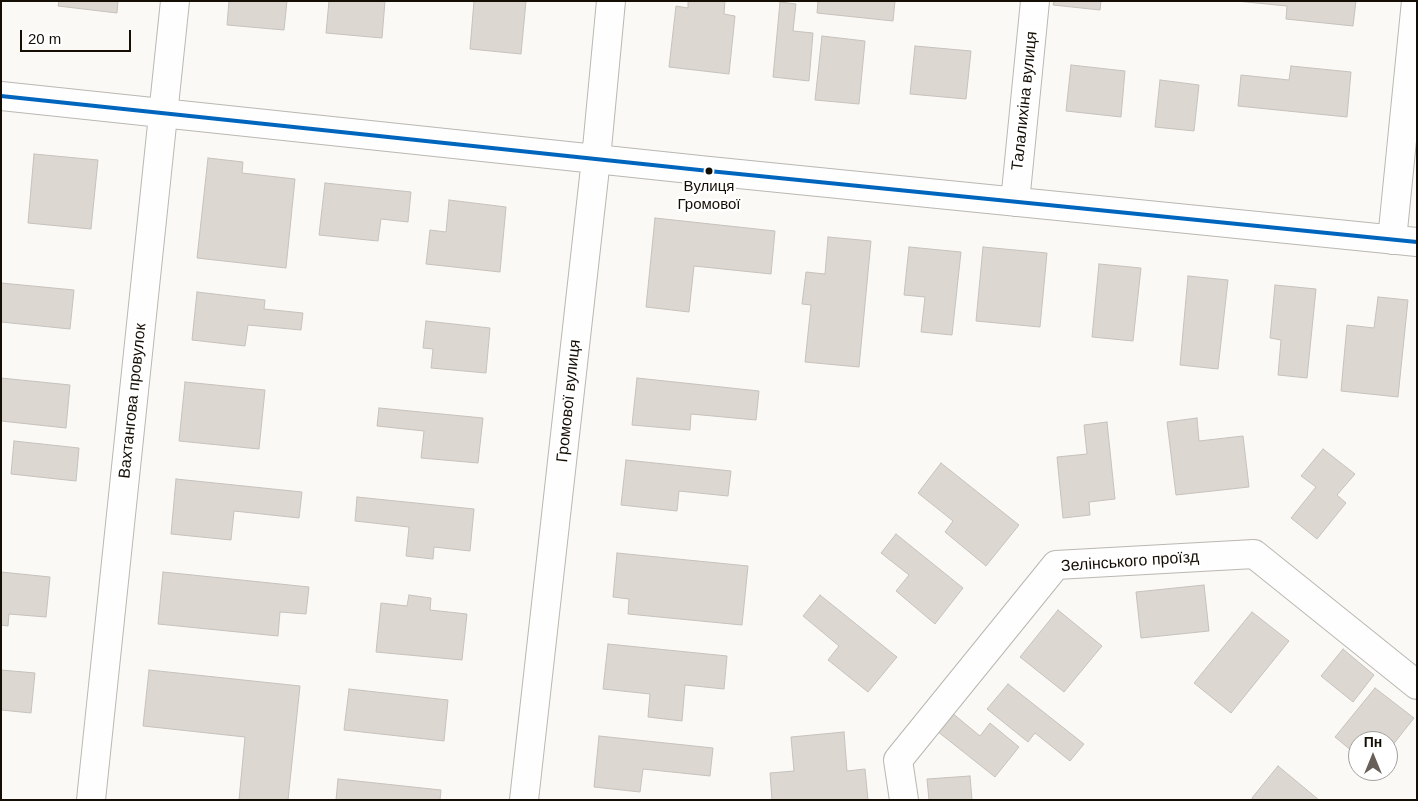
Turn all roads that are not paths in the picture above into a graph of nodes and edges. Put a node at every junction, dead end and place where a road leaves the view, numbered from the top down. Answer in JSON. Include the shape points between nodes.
{"nodes":[{"id":1,"x":175,"y":1,"type":"edge"},
{"id":2,"x":611,"y":1,"type":"edge"},
{"id":3,"x":1035,"y":1,"type":"edge"},
{"id":4,"x":1416,"y":1,"type":"edge"},
{"id":5,"x":1,"y":96,"type":"edge"},
{"id":6,"x":163,"y":114,"type":"junction"},
{"id":7,"x":596,"y":159,"type":"junction"},
{"id":8,"x":1015,"y":202,"type":"junction"},
{"id":9,"x":1404,"y":241,"type":"edge"},
{"id":10,"x":1417,"y":685,"type":"edge"},
{"id":11,"x":91,"y":800,"type":"edge"},
{"id":12,"x":524,"y":800,"type":"edge"},
{"id":13,"x":904,"y":800,"type":"edge"}],
"edges":[{"from":1,"to":6,"type":"street","name":"Вахтангова провулок"},
{"from":2,"to":7,"type":"street","name":"Громової вулиця"},
{"from":3,"to":8,"type":"street","name":"Талалихіна вулиця"},
{"from":4,"to":9,"type":"street"},
{"from":5,"to":6,"type":"street"},
{"from":6,"to":7,"type":"street"},
{"from":6,"to":11,"type":"street","name":"Вахтангова провулок"},
{"from":7,"to":8,"type":"street"},
{"from":7,"to":12,"type":"street","name":"Громової вулиця"},
{"from":8,"to":9,"type":"street"},
{"from":10,"to":13,"type":"street","name":"Зелінського проїзд","via":[[1254,554],[1056,565],[898,760]]}]}
